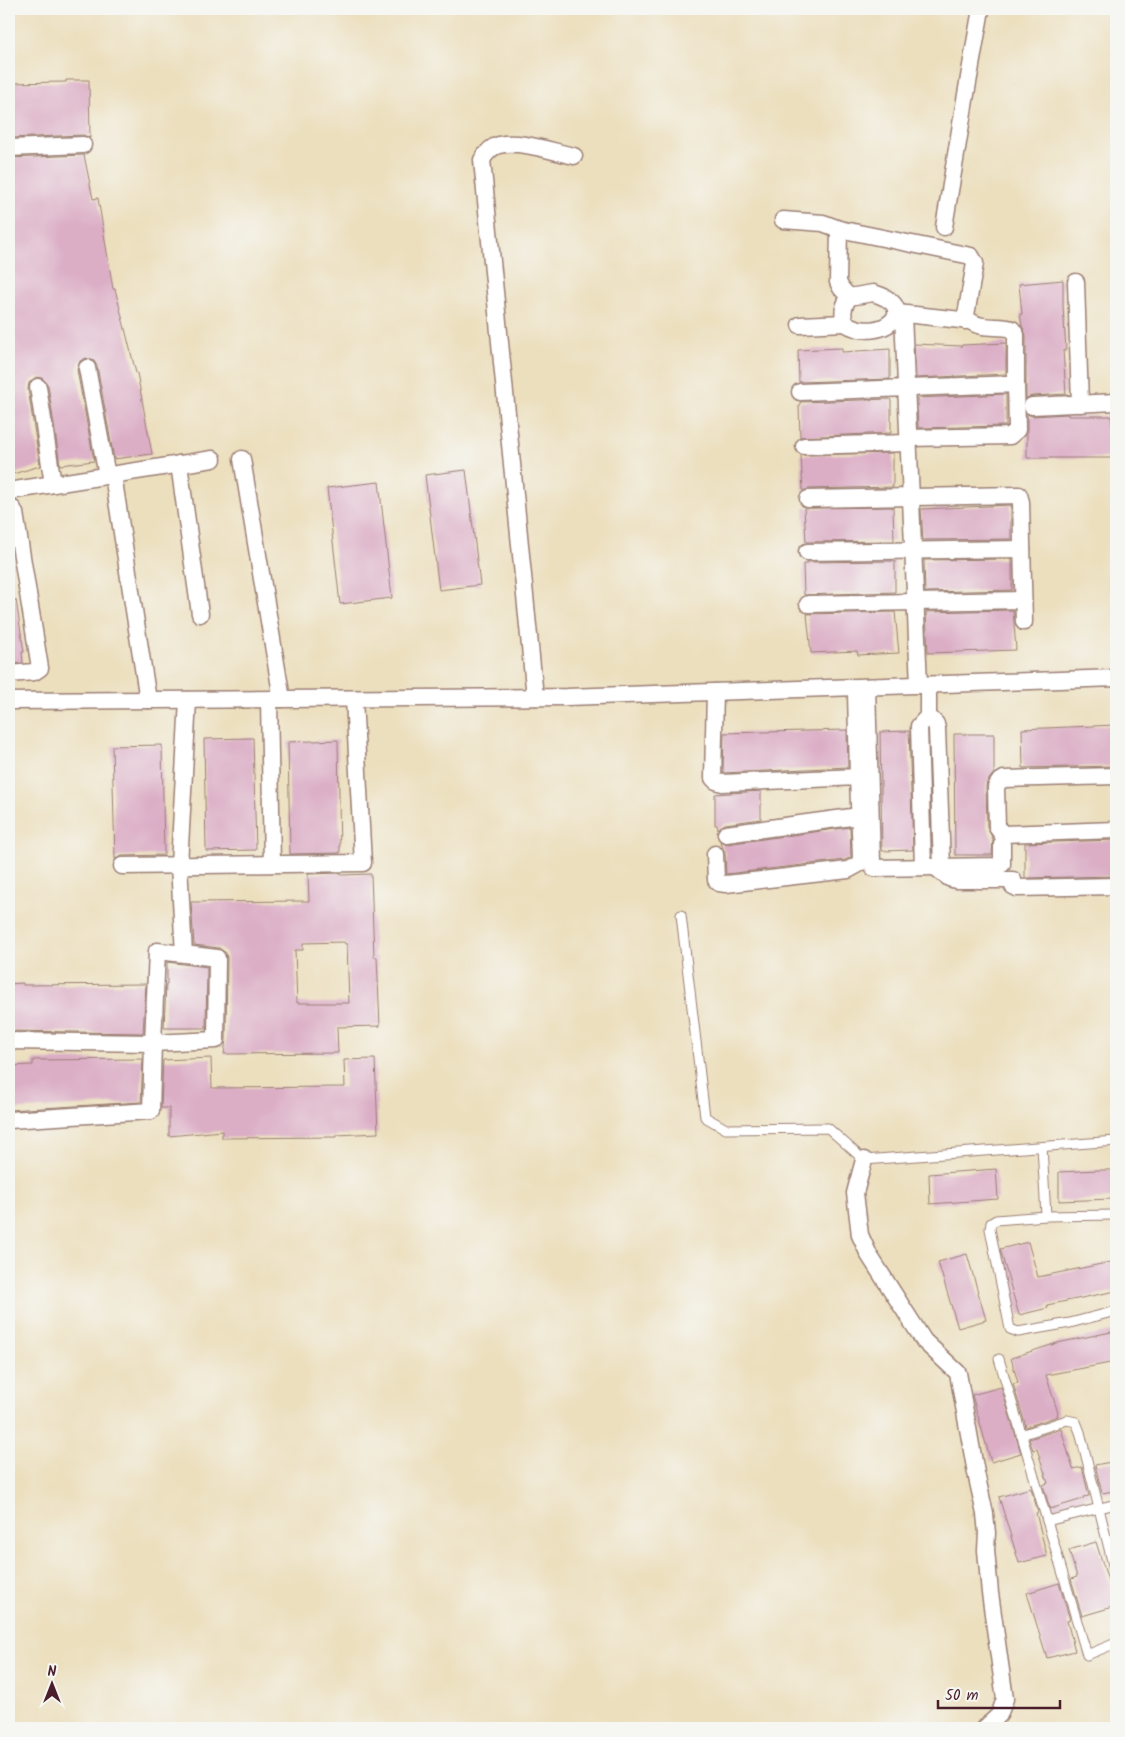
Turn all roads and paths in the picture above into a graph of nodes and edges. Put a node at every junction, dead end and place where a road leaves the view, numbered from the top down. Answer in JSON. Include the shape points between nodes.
{"nodes":[{"id":1,"x":981,"y":9,"type":"edge"},
{"id":2,"x":83,"y":145,"type":"dead end"},
{"id":3,"x":9,"y":148,"type":"edge"},
{"id":4,"x":574,"y":156,"type":"dead end"},
{"id":5,"x":783,"y":220,"type":"dead end"},
{"id":6,"x":944,"y":227,"type":"dead end"},
{"id":7,"x":839,"y":229,"type":"junction"},
{"id":8,"x":1076,"y":282,"type":"dead end"},
{"id":9,"x":849,"y":297,"type":"junction"},
{"id":10,"x":900,"y":314,"type":"junction"},
{"id":11,"x":965,"y":321,"type":"junction"},
{"id":12,"x":845,"y":323,"type":"junction"},
{"id":13,"x":800,"y":325,"type":"dead end"},
{"id":14,"x":87,"y":368,"type":"dead end"},
{"id":15,"x":1016,"y":384,"type":"junction"},
{"id":16,"x":38,"y":387,"type":"dead end"},
{"id":17,"x":906,"y":388,"type":"junction"},
{"id":18,"x":800,"y":392,"type":"dead end"},
{"id":19,"x":1116,"y":402,"type":"edge"},
{"id":20,"x":1080,"y":404,"type":"junction"},
{"id":21,"x":1032,"y":406,"type":"dead end"},
{"id":22,"x":908,"y":441,"type":"junction"},
{"id":23,"x":804,"y":446,"type":"dead end"},
{"id":24,"x":213,"y":459,"type":"dead end"},
{"id":25,"x":242,"y":459,"type":"dead end"},
{"id":26,"x":179,"y":464,"type":"junction"},
{"id":27,"x":110,"y":475,"type":"junction"},
{"id":28,"x":53,"y":484,"type":"junction"},
{"id":29,"x":9,"y":491,"type":"edge"},
{"id":30,"x":910,"y":497,"type":"junction"},
{"id":31,"x":808,"y":499,"type":"dead end"},
{"id":32,"x":9,"y":508,"type":"edge"},
{"id":33,"x":1022,"y":549,"type":"junction"},
{"id":34,"x":913,"y":550,"type":"junction"},
{"id":35,"x":15,"y":552,"type":"edge"},
{"id":36,"x":807,"y":552,"type":"dead end"},
{"id":37,"x":1023,"y":600,"type":"junction"},
{"id":38,"x":915,"y":602,"type":"junction"},
{"id":39,"x":808,"y":604,"type":"dead end"},
{"id":40,"x":200,"y":614,"type":"dead end"},
{"id":41,"x":1024,"y":622,"type":"dead end"},
{"id":42,"x":9,"y":674,"type":"edge"},
{"id":43,"x":1116,"y":678,"type":"edge"},
{"id":44,"x":923,"y":685,"type":"junction"},
{"id":45,"x":861,"y":687,"type":"junction"},
{"id":46,"x":715,"y":692,"type":"junction"},
{"id":47,"x":535,"y":697,"type":"junction"},
{"id":48,"x":276,"y":699,"type":"junction"},
{"id":49,"x":354,"y":699,"type":"junction"},
{"id":50,"x":148,"y":700,"type":"junction"},
{"id":51,"x":188,"y":700,"type":"junction"},
{"id":52,"x":9,"y":701,"type":"edge"},
{"id":53,"x":1116,"y":776,"type":"edge"},
{"id":54,"x":858,"y":777,"type":"junction"},
{"id":55,"x":859,"y":816,"type":"junction"},
{"id":56,"x":1116,"y":830,"type":"edge"},
{"id":57,"x":726,"y":834,"type":"dead end"},
{"id":58,"x":1008,"y":839,"type":"junction"},
{"id":59,"x":714,"y":854,"type":"dead end"},
{"id":60,"x":272,"y":864,"type":"junction"},
{"id":61,"x":122,"y":866,"type":"dead end"},
{"id":62,"x":179,"y":866,"type":"junction"},
{"id":63,"x":933,"y":867,"type":"junction"},
{"id":64,"x":1013,"y":880,"type":"junction"},
{"id":65,"x":1116,"y":886,"type":"edge"},
{"id":66,"x":681,"y":915,"type":"dead end"},
{"id":67,"x":184,"y":954,"type":"junction"},
{"id":68,"x":9,"y":1041,"type":"edge"},
{"id":69,"x":152,"y":1043,"type":"junction"},
{"id":70,"x":9,"y":1120,"type":"edge"},
{"id":71,"x":1116,"y":1141,"type":"edge"},
{"id":72,"x":1042,"y":1147,"type":"junction"},
{"id":73,"x":864,"y":1160,"type":"junction"},
{"id":74,"x":1116,"y":1215,"type":"edge"},
{"id":75,"x":1046,"y":1216,"type":"junction"},
{"id":76,"x":1116,"y":1311,"type":"edge"},
{"id":77,"x":999,"y":1359,"type":"dead end"},
{"id":78,"x":1021,"y":1434,"type":"junction"},
{"id":79,"x":1116,"y":1504,"type":"edge"},
{"id":80,"x":1098,"y":1508,"type":"junction"},
{"id":81,"x":1047,"y":1521,"type":"junction"},
{"id":82,"x":1116,"y":1577,"type":"edge"},
{"id":83,"x":1116,"y":1643,"type":"edge"},
{"id":84,"x":985,"y":1728,"type":"edge"}],
"edges":[{"from":1,"to":6,"type":"street"},
{"from":2,"to":3,"type":"street"},
{"from":4,"to":47,"type":"street","via":[[518,144],[498,145],[487,151],[482,160]]},
{"from":5,"to":7,"type":"street","via":[[824,223]]},
{"from":7,"to":9,"type":"street","via":[[838,282]]},
{"from":7,"to":11,"type":"street","via":[[971,256],[975,262]]},
{"from":8,"to":20,"type":"street"},
{"from":9,"to":10,"type":"street","via":[[873,293],[886,297]]},
{"from":9,"to":12,"type":"street","via":[[842,314]]},
{"from":10,"to":11,"type":"street"},
{"from":10,"to":12,"type":"street","via":[[884,328],[866,330],[852,328]]},
{"from":10,"to":17,"type":"street"},
{"from":11,"to":15,"type":"street","via":[[976,326],[1015,331]]},
{"from":12,"to":13,"type":"street"},
{"from":14,"to":27,"type":"street"},
{"from":15,"to":17,"type":"street"},
{"from":15,"to":22,"type":"street","via":[[1017,430],[1010,436]]},
{"from":16,"to":28,"type":"street"},
{"from":17,"to":18,"type":"street"},
{"from":17,"to":22,"type":"street"},
{"from":19,"to":20,"type":"street"},
{"from":20,"to":21,"type":"street"},
{"from":22,"to":23,"type":"street"},
{"from":22,"to":30,"type":"street"},
{"from":24,"to":26,"type":"street"},
{"from":25,"to":48,"type":"street"},
{"from":26,"to":27,"type":"street"},
{"from":26,"to":40,"type":"street"},
{"from":27,"to":28,"type":"street"},
{"from":27,"to":50,"type":"street"},
{"from":28,"to":29,"type":"street"},
{"from":30,"to":31,"type":"street"},
{"from":30,"to":33,"type":"street","via":[[1020,495]]},
{"from":30,"to":34,"type":"street"},
{"from":32,"to":35,"type":"street","via":[[15,513]]},
{"from":33,"to":34,"type":"street"},
{"from":33,"to":37,"type":"street"},
{"from":34,"to":36,"type":"street"},
{"from":34,"to":38,"type":"street"},
{"from":35,"to":42,"type":"street","via":[[40,668],[34,672]]},
{"from":37,"to":38,"type":"street"},
{"from":37,"to":41,"type":"street"},
{"from":38,"to":39,"type":"street"},
{"from":38,"to":44,"type":"street"},
{"from":43,"to":44,"type":"street"},
{"from":44,"to":45,"type":"street"},
{"from":44,"to":63,"type":"street","via":[[928,716],[919,726]]},
{"from":45,"to":46,"type":"street"},
{"from":45,"to":54,"type":"street"},
{"from":45,"to":63,"type":"street","via":[[873,866],[877,869]]},
{"from":46,"to":47,"type":"street"},
{"from":46,"to":54,"type":"street","via":[[713,778],[716,781]]},
{"from":47,"to":49,"type":"street"},
{"from":48,"to":49,"type":"street"},
{"from":48,"to":51,"type":"street"},
{"from":48,"to":60,"type":"street"},
{"from":49,"to":60,"type":"street","via":[[363,862]]},
{"from":50,"to":51,"type":"street"},
{"from":50,"to":52,"type":"street"},
{"from":51,"to":62,"type":"street"},
{"from":53,"to":58,"type":"street","via":[[1004,779],[996,787],[997,827]]},
{"from":54,"to":55,"type":"street"},
{"from":55,"to":57,"type":"street"},
{"from":55,"to":59,"type":"street","via":[[861,858],[859,864],[848,870],[719,883]]},
{"from":56,"to":58,"type":"street"},
{"from":58,"to":63,"type":"street","via":[[1001,866]]},
{"from":58,"to":64,"type":"street"},
{"from":60,"to":62,"type":"street"},
{"from":61,"to":62,"type":"street"},
{"from":62,"to":67,"type":"street"},
{"from":63,"to":64,"type":"street","via":[[956,880]]},
{"from":64,"to":65,"type":"street","via":[[1017,888]]},
{"from":66,"to":73,"type":"lane","via":[[705,1117],[726,1129],[828,1128]]},
{"from":67,"to":69,"type":"street","via":[[157,951]]},
{"from":67,"to":69,"type":"street","via":[[217,958],[216,1040]]},
{"from":68,"to":69,"type":"street"},
{"from":69,"to":70,"type":"street","via":[[151,1111]]},
{"from":71,"to":72,"type":"lane"},
{"from":72,"to":73,"type":"lane"},
{"from":72,"to":75,"type":"lane"},
{"from":73,"to":84,"type":"street","via":[[855,1193],[860,1235],[924,1341],[958,1373],[963,1393],[985,1514],[990,1593],[1005,1699],[999,1715]]},
{"from":74,"to":75,"type":"lane"},
{"from":75,"to":76,"type":"lane","via":[[991,1223],[1010,1328],[1018,1332]]},
{"from":77,"to":78,"type":"lane"},
{"from":78,"to":80,"type":"lane","via":[[1067,1420],[1076,1422]]},
{"from":78,"to":81,"type":"lane"},
{"from":79,"to":80,"type":"lane"},
{"from":80,"to":81,"type":"lane"},
{"from":80,"to":82,"type":"lane"},
{"from":81,"to":83,"type":"lane","via":[[1087,1656]]}]}
